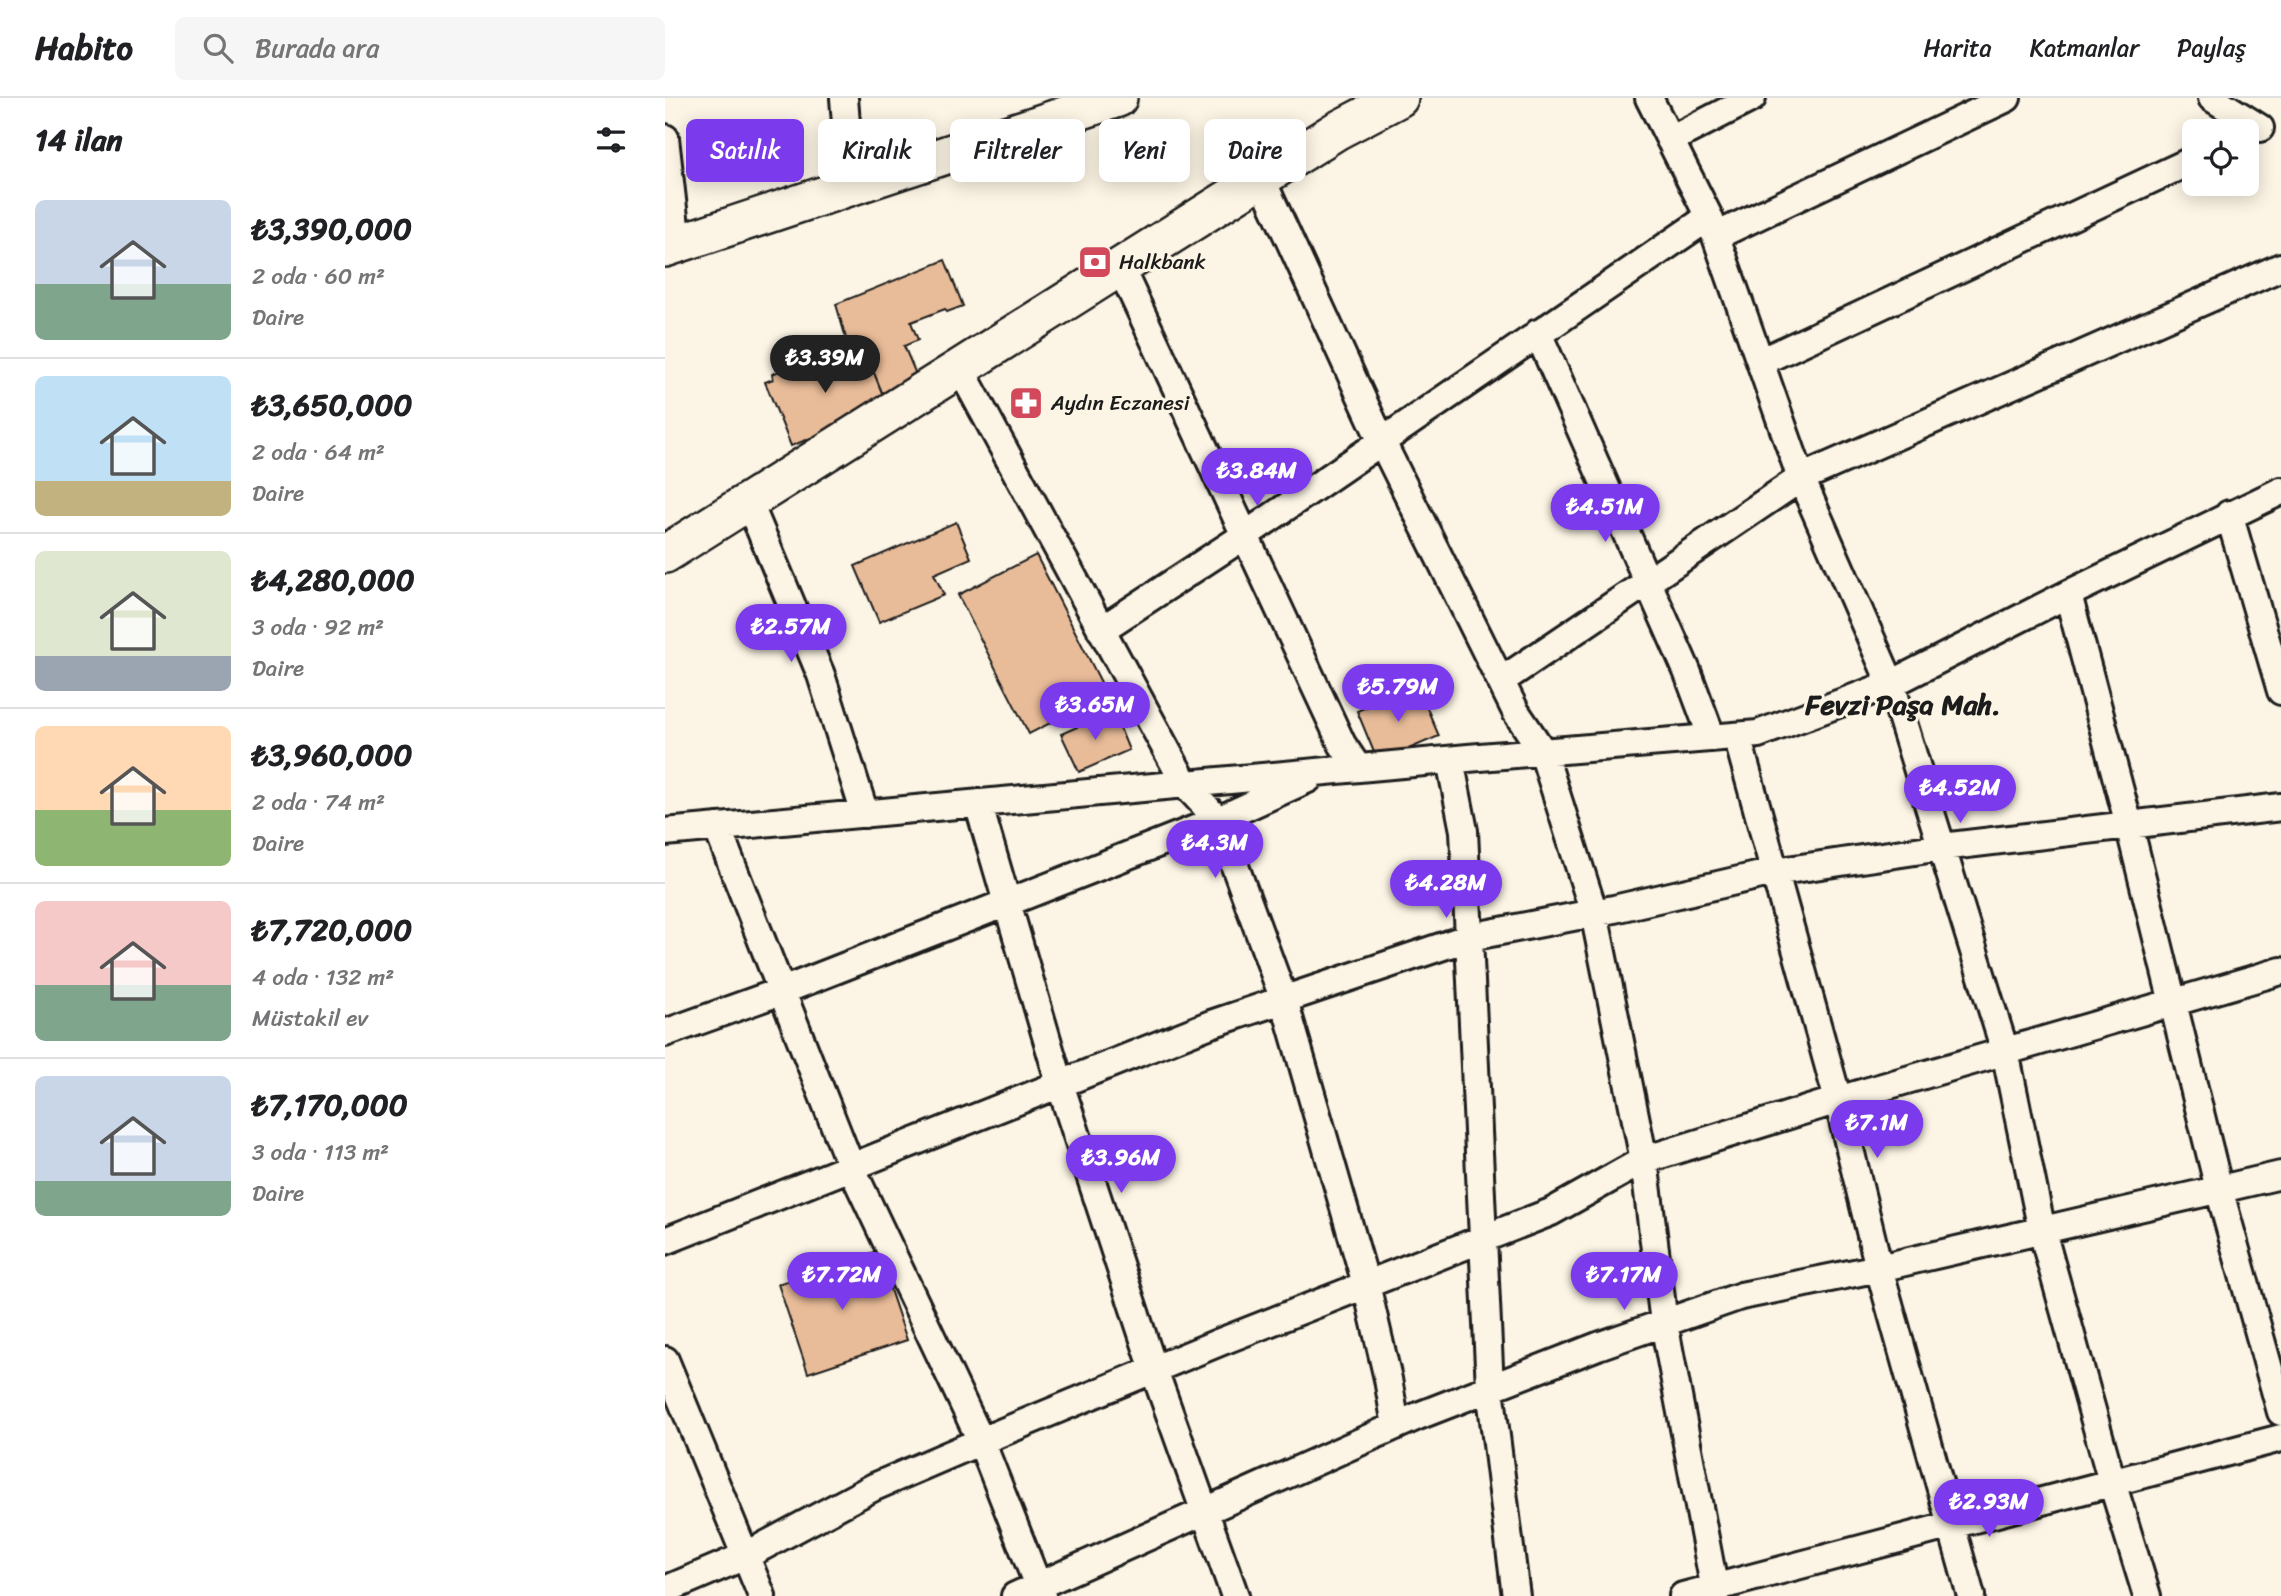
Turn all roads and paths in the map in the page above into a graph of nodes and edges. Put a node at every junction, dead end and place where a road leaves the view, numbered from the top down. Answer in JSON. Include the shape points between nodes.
{"nodes":[{"id":1,"x":844,"y":98,"type":"edge"},
{"id":2,"x":1118,"y":98,"type":"edge"},
{"id":3,"x":1378,"y":98,"type":"edge"},
{"id":4,"x":1399,"y":98,"type":"edge"},
{"id":5,"x":1649,"y":98,"type":"edge"},
{"id":6,"x":1752,"y":98,"type":"edge"},
{"id":7,"x":2007,"y":98,"type":"edge"},
{"id":8,"x":2212,"y":98,"type":"edge"},
{"id":9,"x":2263,"y":126,"type":"edge"},
{"id":10,"x":1336,"y":131,"type":"junction"},
{"id":11,"x":665,"y":138,"type":"edge"},
{"id":12,"x":1670,"y":140,"type":"junction"},
{"id":13,"x":1306,"y":150,"type":"edge"},
{"id":14,"x":2182,"y":165,"type":"edge"},
{"id":15,"x":1255,"y":182,"type":"edge"},
{"id":16,"x":1263,"y":182,"type":"edge"},
{"id":17,"x":851,"y":187,"type":"junction"},
{"id":18,"x":1712,"y":227,"type":"junction"},
{"id":19,"x":671,"y":246,"type":"edge"},
{"id":20,"x":1121,"y":267,"type":"junction"},
{"id":21,"x":2281,"y":267,"type":"edge"},
{"id":22,"x":1538,"y":333,"type":"junction"},
{"id":23,"x":1760,"y":362,"type":"junction"},
{"id":24,"x":960,"y":368,"type":"junction"},
{"id":25,"x":1381,"y":440,"type":"junction"},
{"id":26,"x":1801,"y":478,"type":"junction"},
{"id":27,"x":2281,"y":491,"type":"edge"},
{"id":28,"x":749,"y":503,"type":"junction"},
{"id":29,"x":2229,"y":514,"type":"junction"},
{"id":30,"x":1244,"y":536,"type":"junction"},
{"id":31,"x":665,"y":554,"type":"edge"},
{"id":32,"x":1648,"y":582,"type":"junction"},
{"id":33,"x":2068,"y":594,"type":"junction"},
{"id":34,"x":1101,"y":630,"type":"junction"},
{"id":35,"x":1501,"y":681,"type":"junction"},
{"id":36,"x":1891,"y":684,"type":"junction"},
{"id":37,"x":2281,"y":691,"type":"edge"},
{"id":38,"x":1725,"y":737,"type":"junction"},
{"id":39,"x":1543,"y":752,"type":"junction"},
{"id":40,"x":1450,"y":760,"type":"junction"},
{"id":41,"x":1358,"y":768,"type":"junction"},
{"id":42,"x":1325,"y":771,"type":"junction"},
{"id":43,"x":1185,"y":784,"type":"junction"},
{"id":44,"x":978,"y":803,"type":"junction"},
{"id":45,"x":2281,"y":807,"type":"edge"},
{"id":46,"x":865,"y":814,"type":"junction"},
{"id":47,"x":1219,"y":820,"type":"junction"},
{"id":48,"x":2129,"y":825,"type":"junction"},
{"id":49,"x":717,"y":827,"type":"junction"},
{"id":50,"x":665,"y":832,"type":"edge"},
{"id":51,"x":1942,"y":847,"type":"junction"},
{"id":52,"x":1774,"y":872,"type":"junction"},
{"id":53,"x":1008,"y":902,"type":"junction"},
{"id":54,"x":1594,"y":913,"type":"junction"},
{"id":55,"x":1470,"y":937,"type":"junction"},
{"id":56,"x":2281,"y":971,"type":"edge"},
{"id":57,"x":782,"y":991,"type":"junction"},
{"id":58,"x":1284,"y":1000,"type":"junction"},
{"id":59,"x":2173,"y":1001,"type":"junction"},
{"id":60,"x":665,"y":1033,"type":"edge"},
{"id":61,"x":2005,"y":1051,"type":"junction"},
{"id":62,"x":1060,"y":1084,"type":"junction"},
{"id":63,"x":1838,"y":1100,"type":"junction"},
{"id":64,"x":1644,"y":1160,"type":"junction"},
{"id":65,"x":851,"y":1167,"type":"junction"},
{"id":66,"x":2281,"y":1175,"type":"edge"},
{"id":67,"x":2219,"y":1189,"type":"junction"},
{"id":68,"x":2042,"y":1231,"type":"junction"},
{"id":69,"x":1482,"y":1239,"type":"junction"},
{"id":70,"x":665,"y":1241,"type":"edge"},
{"id":71,"x":1879,"y":1268,"type":"junction"},
{"id":72,"x":1366,"y":1284,"type":"junction"},
{"id":73,"x":1664,"y":1323,"type":"junction"},
{"id":74,"x":665,"y":1360,"type":"edge"},
{"id":75,"x":1154,"y":1370,"type":"junction"},
{"id":76,"x":1490,"y":1388,"type":"junction"},
{"id":77,"x":2281,"y":1412,"type":"edge"},
{"id":78,"x":1396,"y":1426,"type":"junction"},
{"id":79,"x":2281,"y":1438,"type":"edge"},
{"id":80,"x":981,"y":1441,"type":"junction"},
{"id":81,"x":2112,"y":1482,"type":"junction"},
{"id":82,"x":1205,"y":1511,"type":"junction"},
{"id":83,"x":1952,"y":1525,"type":"junction"},
{"id":84,"x":745,"y":1556,"type":"junction"},
{"id":85,"x":665,"y":1590,"type":"edge"},
{"id":86,"x":1715,"y":1591,"type":"edge"},
{"id":87,"x":1031,"y":1593,"type":"edge"},
{"id":88,"x":762,"y":1596,"type":"edge"},
{"id":89,"x":1235,"y":1596,"type":"edge"},
{"id":90,"x":1516,"y":1596,"type":"edge"},
{"id":91,"x":1683,"y":1596,"type":"edge"},
{"id":92,"x":1971,"y":1596,"type":"edge"},
{"id":93,"x":2147,"y":1596,"type":"edge"}],
"edges":[{"from":1,"to":17,"type":"street"},
{"from":2,"to":17,"type":"main road"},
{"from":3,"to":10,"type":"main road"},
{"from":4,"to":10,"type":"main road"},
{"from":5,"to":12,"type":"street"},
{"from":6,"to":12,"type":"street"},
{"from":7,"to":18,"type":"street"},
{"from":8,"to":9,"type":"street"},
{"from":10,"to":13,"type":"main road"},
{"from":11,"to":19,"type":"street"},
{"from":12,"to":18,"type":"street"},
{"from":14,"to":23,"type":"street"},
{"from":15,"to":20,"type":"main road"},
{"from":16,"to":25,"type":"street"},
{"from":17,"to":19,"type":"main road"},
{"from":18,"to":22,"type":"street"},
{"from":18,"to":23,"type":"street"},
{"from":20,"to":24,"type":"main road"},
{"from":20,"to":30,"type":"street"},
{"from":21,"to":26,"type":"street"},
{"from":22,"to":25,"type":"street"},
{"from":22,"to":32,"type":"street"},
{"from":23,"to":26,"type":"street"},
{"from":24,"to":28,"type":"main road"},
{"from":24,"to":34,"type":"street"},
{"from":25,"to":30,"type":"street"},
{"from":25,"to":35,"type":"street"},
{"from":26,"to":32,"type":"street"},
{"from":26,"to":36,"type":"street"},
{"from":27,"to":29,"type":"street"},
{"from":28,"to":31,"type":"main road"},
{"from":28,"to":46,"type":"street","via":[[821,675]]},
{"from":29,"to":33,"type":"street"},
{"from":29,"to":37,"type":"street"},
{"from":30,"to":34,"type":"street"},
{"from":30,"to":41,"type":"street","via":[[1342,744]]},
{"from":32,"to":35,"type":"street"},
{"from":32,"to":38,"type":"street","via":[[1687,671]]},
{"from":33,"to":36,"type":"street"},
{"from":33,"to":48,"type":"street"},
{"from":34,"to":43,"type":"street"},
{"from":35,"to":39,"type":"street"},
{"from":36,"to":38,"type":"street","via":[[1758,734]]},
{"from":36,"to":51,"type":"street"},
{"from":38,"to":39,"type":"street"},
{"from":38,"to":52,"type":"street"},
{"from":39,"to":40,"type":"street"},
{"from":39,"to":54,"type":"street"},
{"from":40,"to":41,"type":"street"},
{"from":40,"to":55,"type":"street","via":[[1464,831]]},
{"from":41,"to":42,"type":"street"},
{"from":42,"to":43,"type":"street"},
{"from":42,"to":47,"type":"street"},
{"from":43,"to":44,"type":"street"},
{"from":43,"to":47,"type":"street"},
{"from":44,"to":46,"type":"street"},
{"from":44,"to":53,"type":"street"},
{"from":45,"to":48,"type":"street"},
{"from":46,"to":49,"type":"street"},
{"from":47,"to":53,"type":"street"},
{"from":47,"to":58,"type":"street"},
{"from":48,"to":51,"type":"street"},
{"from":48,"to":59,"type":"street"},
{"from":49,"to":50,"type":"street"},
{"from":49,"to":57,"type":"street"},
{"from":51,"to":52,"type":"street"},
{"from":51,"to":61,"type":"street"},
{"from":52,"to":54,"type":"street"},
{"from":52,"to":63,"type":"street"},
{"from":53,"to":57,"type":"street"},
{"from":53,"to":62,"type":"street"},
{"from":54,"to":55,"type":"street"},
{"from":54,"to":64,"type":"street"},
{"from":55,"to":58,"type":"street"},
{"from":55,"to":69,"type":"street"},
{"from":56,"to":59,"type":"street"},
{"from":57,"to":60,"type":"street"},
{"from":57,"to":65,"type":"street"},
{"from":58,"to":62,"type":"street"},
{"from":58,"to":72,"type":"street"},
{"from":59,"to":61,"type":"street"},
{"from":59,"to":67,"type":"street"},
{"from":61,"to":63,"type":"street"},
{"from":61,"to":68,"type":"street"},
{"from":62,"to":65,"type":"street"},
{"from":62,"to":75,"type":"street"},
{"from":63,"to":64,"type":"street"},
{"from":63,"to":71,"type":"street"},
{"from":64,"to":69,"type":"street","via":[[1551,1212]]},
{"from":64,"to":73,"type":"street"},
{"from":65,"to":70,"type":"street"},
{"from":65,"to":80,"type":"street"},
{"from":66,"to":67,"type":"street"},
{"from":67,"to":68,"type":"street"},
{"from":67,"to":77,"type":"street"},
{"from":68,"to":71,"type":"street"},
{"from":68,"to":81,"type":"street"},
{"from":69,"to":72,"type":"street"},
{"from":69,"to":76,"type":"street"},
{"from":71,"to":73,"type":"street","via":[[1741,1296]]},
{"from":71,"to":83,"type":"street"},
{"from":72,"to":75,"type":"street"},
{"from":72,"to":78,"type":"street"},
{"from":73,"to":76,"type":"street"},
{"from":73,"to":86,"type":"street"},
{"from":74,"to":84,"type":"street"},
{"from":75,"to":80,"type":"street"},
{"from":75,"to":82,"type":"street"},
{"from":76,"to":78,"type":"street"},
{"from":76,"to":90,"type":"street"},
{"from":78,"to":82,"type":"street"},
{"from":79,"to":81,"type":"street"},
{"from":80,"to":84,"type":"street","via":[[874,1487]]},
{"from":80,"to":87,"type":"street"},
{"from":81,"to":83,"type":"street"},
{"from":81,"to":93,"type":"street"},
{"from":82,"to":87,"type":"street"},
{"from":82,"to":89,"type":"street"},
{"from":83,"to":86,"type":"street"},
{"from":83,"to":92,"type":"street"},
{"from":84,"to":85,"type":"street"},
{"from":84,"to":88,"type":"street"},
{"from":86,"to":91,"type":"street"}]}
